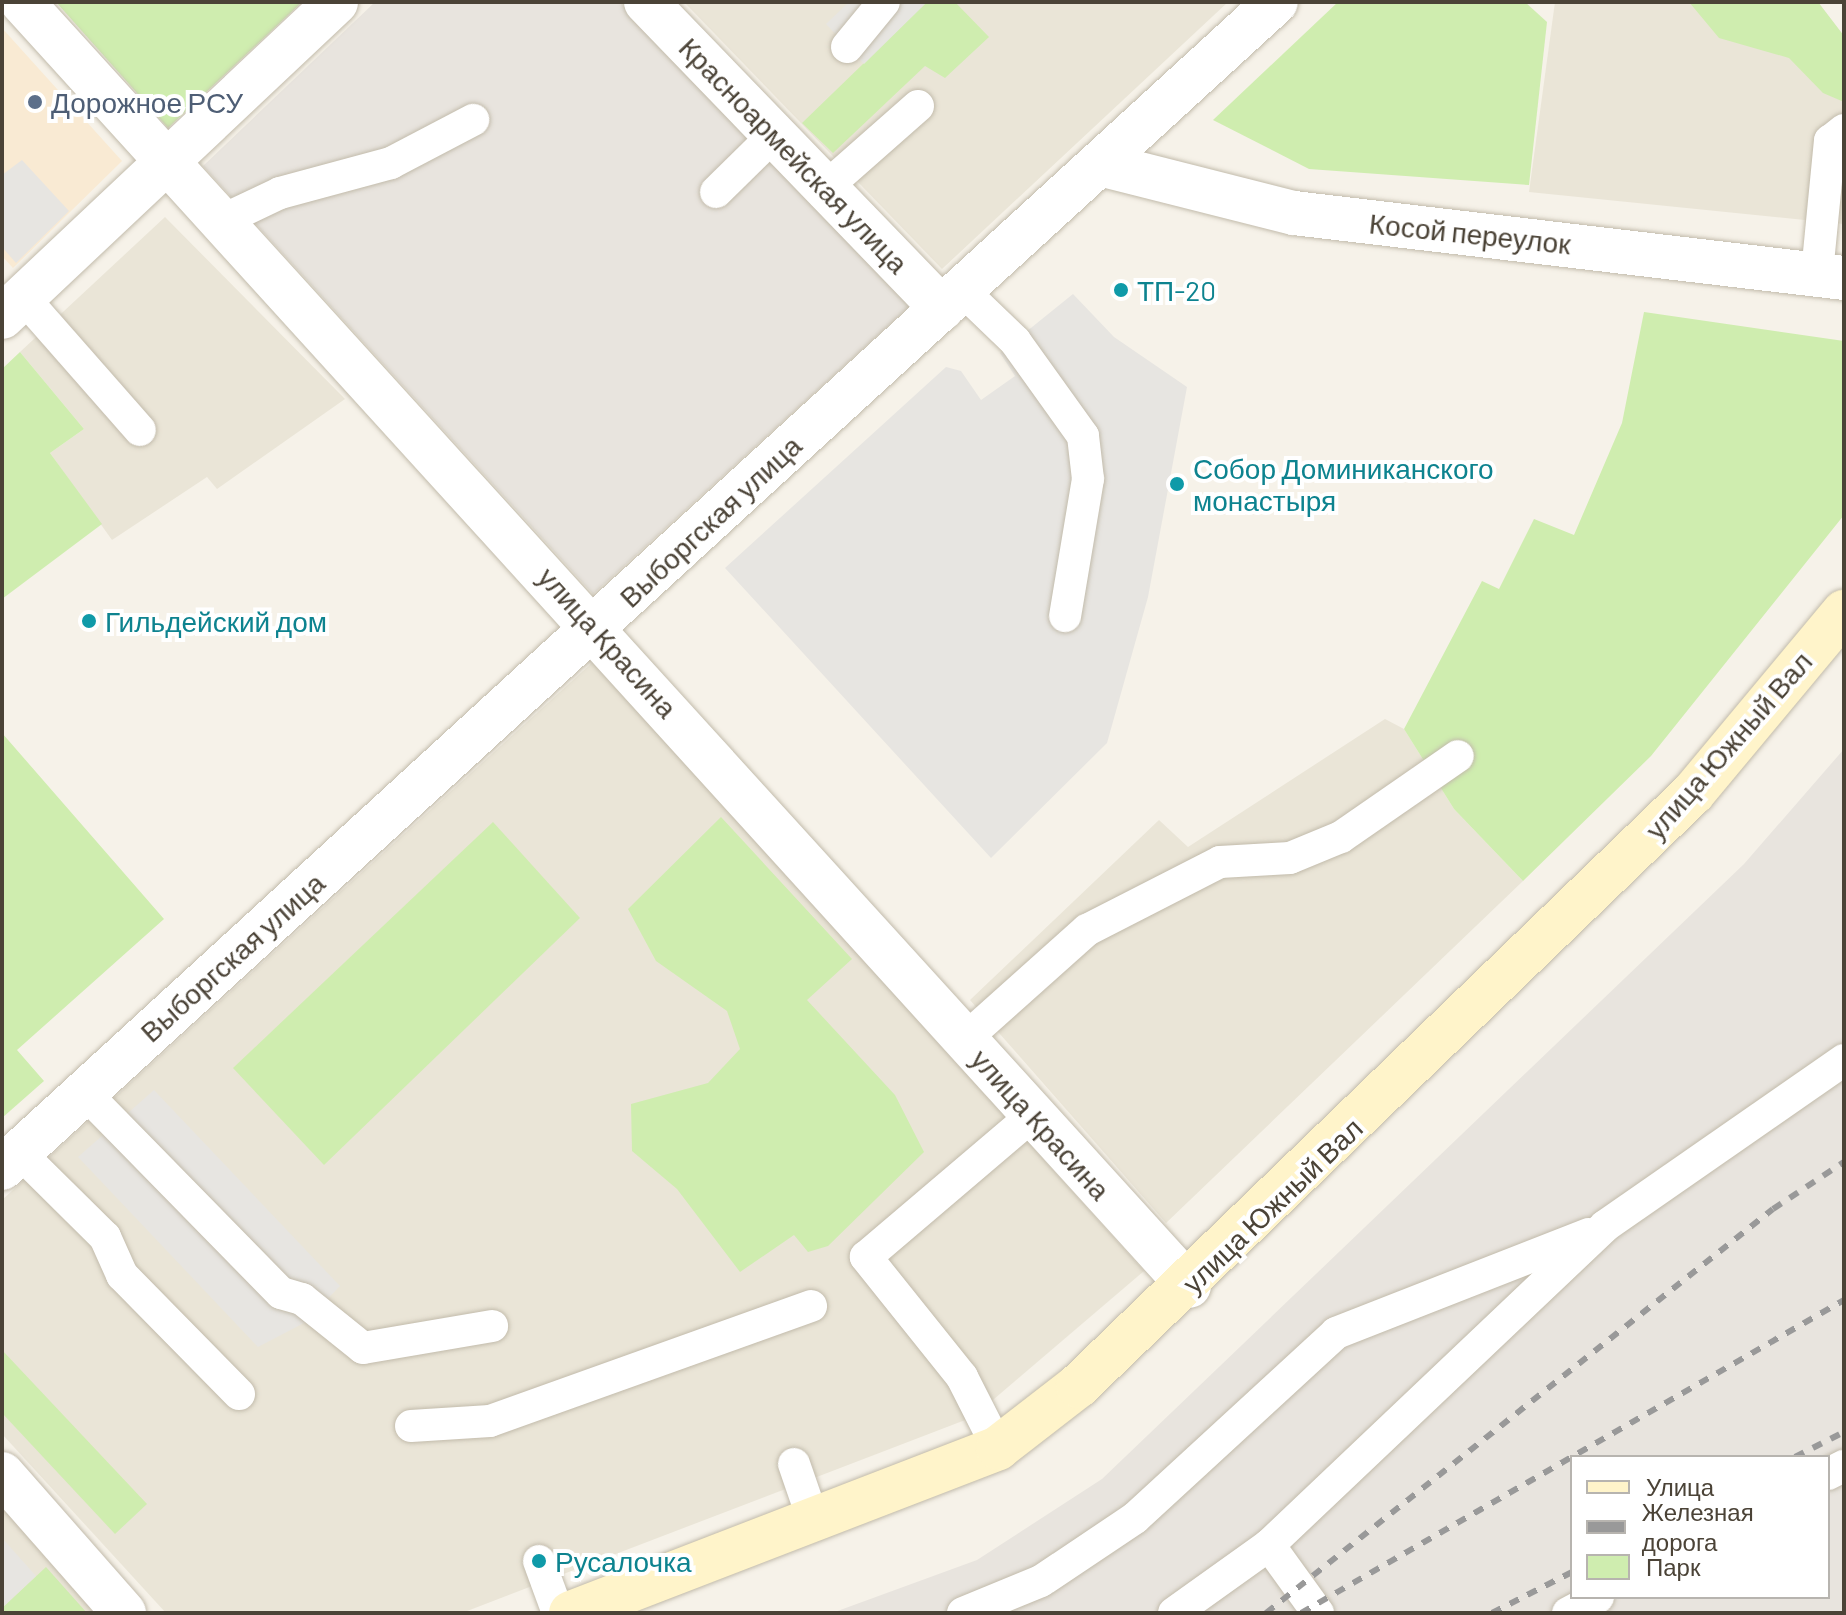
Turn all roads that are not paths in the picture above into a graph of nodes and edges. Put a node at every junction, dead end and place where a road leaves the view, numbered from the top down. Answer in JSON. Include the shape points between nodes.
{"nodes":[{"id":1,"x":22,"y":2,"type":"edge"},
{"id":2,"x":336,"y":2,"type":"edge"},
{"id":3,"x":646,"y":2,"type":"edge"},
{"id":4,"x":884,"y":2,"type":"edge"},
{"id":5,"x":1270,"y":4,"type":"edge"},
{"id":6,"x":847,"y":47,"type":"dead end"},
{"id":7,"x":918,"y":106,"type":"dead end"},
{"id":8,"x":473,"y":120,"type":"dead end"},
{"id":9,"x":775,"y":122,"type":"junction"},
{"id":10,"x":1844,"y":130,"type":"edge"},
{"id":11,"x":167,"y":159,"type":"junction"},
{"id":12,"x":1100,"y":164,"type":"junction"},
{"id":13,"x":825,"y":188,"type":"junction"},
{"id":14,"x":716,"y":192,"type":"dead end"},
{"id":15,"x":221,"y":221,"type":"junction"},
{"id":16,"x":1830,"y":276,"type":"edge"},
{"id":17,"x":952,"y":299,"type":"junction"},
{"id":18,"x":13,"y":307,"type":"edge"},
{"id":19,"x":140,"y":430,"type":"dead end"},
{"id":20,"x":1844,"y":612,"type":"edge"},
{"id":21,"x":1065,"y":616,"type":"dead end"},
{"id":22,"x":595,"y":627,"type":"junction"},
{"id":23,"x":1458,"y":756,"type":"dead end"},
{"id":24,"x":965,"y":1039,"type":"junction"},
{"id":25,"x":1844,"y":1060,"type":"edge"},
{"id":26,"x":84,"y":1092,"type":"junction"},
{"id":27,"x":1033,"y":1115,"type":"junction"},
{"id":28,"x":11,"y":1160,"type":"edge"},
{"id":29,"x":1605,"y":1226,"type":"junction"},
{"id":30,"x":1189,"y":1286,"type":"junction"},
{"id":31,"x":811,"y":1306,"type":"dead end"},
{"id":32,"x":492,"y":1326,"type":"dead end"},
{"id":33,"x":239,"y":1394,"type":"dead end"},
{"id":34,"x":411,"y":1426,"type":"dead end"},
{"id":35,"x":998,"y":1448,"type":"junction"},
{"id":36,"x":794,"y":1464,"type":"dead end"},
{"id":37,"x":2,"y":1474,"type":"edge"},
{"id":38,"x":814,"y":1522,"type":"junction"},
{"id":39,"x":1269,"y":1545,"type":"junction"},
{"id":40,"x":539,"y":1561,"type":"dead end"},
{"id":41,"x":1594,"y":1599,"type":"edge"},
{"id":42,"x":124,"y":1613,"type":"edge"},
{"id":43,"x":558,"y":1613,"type":"edge"},
{"id":44,"x":571,"y":1613,"type":"edge"},
{"id":45,"x":963,"y":1613,"type":"edge"},
{"id":46,"x":1174,"y":1613,"type":"edge"},
{"id":47,"x":1318,"y":1613,"type":"edge"},
{"id":48,"x":1568,"y":1613,"type":"edge"}],
"edges":[{"from":1,"to":11,"type":"street","name":"улица Красина"},
{"from":2,"to":11,"type":"street"},
{"from":3,"to":9,"type":"street","name":"Красноармейская улица"},
{"from":4,"to":6,"type":"lane"},
{"from":5,"to":12,"type":"street","name":"Выборгская улица"},
{"from":7,"to":13,"type":"lane"},
{"from":8,"to":15,"type":"lane","via":[[391,163],[280,193]]},
{"from":9,"to":13,"type":"street","name":"Красноармейская улица"},
{"from":9,"to":14,"type":"lane"},
{"from":10,"to":16,"type":"lane","via":[[1830,141]]},
{"from":11,"to":15,"type":"street","name":"улица Красина"},
{"from":11,"to":18,"type":"street"},
{"from":12,"to":16,"type":"street","name":"Косой переулок","via":[[1294,213]]},
{"from":12,"to":17,"type":"street","name":"Выборгская улица"},
{"from":13,"to":17,"type":"street","name":"Красноармейская улица"},
{"from":15,"to":22,"type":"street","name":"улица Красина"},
{"from":17,"to":21,"type":"lane","via":[[1015,341],[1083,436],[1088,479]]},
{"from":17,"to":22,"type":"street","name":"Выборгская улица"},
{"from":18,"to":19,"type":"lane"},
{"from":20,"to":30,"type":"street","name":"улица Южный Вал","via":[[1693,793]]},
{"from":22,"to":24,"type":"street","name":"улица Красина"},
{"from":22,"to":26,"type":"street","name":"Выборгская улица"},
{"from":23,"to":24,"type":"lane","via":[[1341,837],[1290,858],[1220,862],[1087,930]]},
{"from":24,"to":27,"type":"street","name":"улица Красина"},
{"from":25,"to":29,"type":"lane"},
{"from":26,"to":28,"type":"street","name":"Выборгская улица"},
{"from":26,"to":32,"type":"lane","via":[[281,1293],[302,1299],[363,1348],[384,1350]]},
{"from":27,"to":30,"type":"street","name":"улица Красина"},
{"from":27,"to":35,"type":"lane","via":[[866,1257],[962,1377]]},
{"from":28,"to":33,"type":"lane","via":[[105,1237],[122,1275]]},
{"from":29,"to":39,"type":"lane"},
{"from":29,"to":45,"type":"lane","via":[[1336,1333],[1135,1518],[1041,1581]]},
{"from":30,"to":35,"type":"street","name":"улица Южный Вал"},
{"from":31,"to":34,"type":"lane","via":[[748,1338],[495,1433]]},
{"from":35,"to":38,"type":"street","name":"улица Южный Вал"},
{"from":36,"to":38,"type":"lane"},
{"from":37,"to":42,"type":"street"},
{"from":38,"to":44,"type":"street","name":"улица Южный Вал"},
{"from":39,"to":46,"type":"lane"},
{"from":39,"to":47,"type":"lane"},
{"from":40,"to":43,"type":"lane"},
{"from":41,"to":48,"type":"lane"}]}
